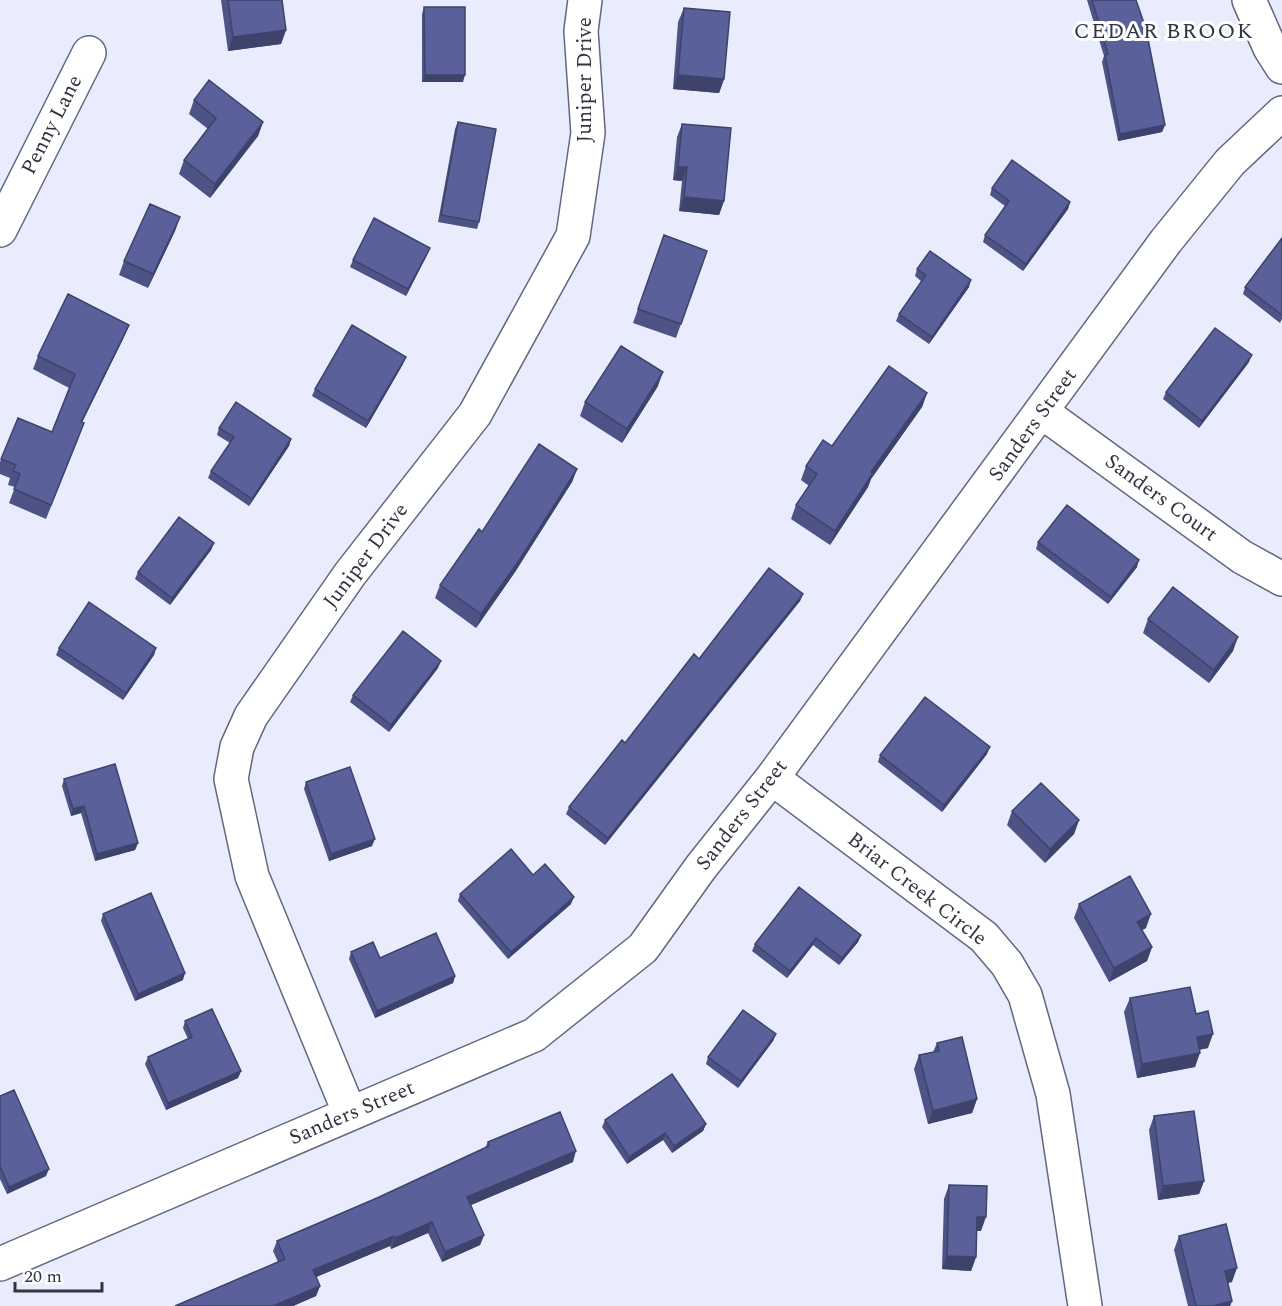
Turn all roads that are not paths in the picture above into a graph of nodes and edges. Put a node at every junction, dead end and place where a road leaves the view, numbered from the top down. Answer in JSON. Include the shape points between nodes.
{"nodes":[{"id":1,"x":585,"y":0,"type":"edge"},
{"id":2,"x":1250,"y":0,"type":"edge"},
{"id":3,"x":88,"y":53,"type":"dead end"},
{"id":4,"x":1282,"y":67,"type":"edge"},
{"id":5,"x":1282,"y":113,"type":"edge"},
{"id":6,"x":0,"y":230,"type":"edge"},
{"id":7,"x":1042,"y":412,"type":"junction"},
{"id":8,"x":1282,"y":579,"type":"edge"},
{"id":9,"x":772,"y":778,"type":"junction"},
{"id":10,"x":350,"y":1114,"type":"junction"},
{"id":11,"x":0,"y":1264,"type":"edge"},
{"id":12,"x":1085,"y":1306,"type":"edge"}],
"edges":[{"from":1,"to":10,"type":"street","name":"Juniper Drive","via":[[581,32],[588,133],[573,236],[475,414],[350,574],[251,716],[237,747],[231,779],[252,876]]},
{"from":2,"to":4,"type":"street"},
{"from":3,"to":6,"type":"street","name":"Penny Lane"},
{"from":5,"to":7,"type":"street","name":"Sanders Street","via":[[1230,162],[1166,241]]},
{"from":7,"to":8,"type":"street","name":"Sanders Court","via":[[1242,557]]},
{"from":7,"to":9,"type":"street","name":"Sanders Street"},
{"from":9,"to":10,"type":"street","name":"Sanders Street","via":[[643,948],[534,1035]]},
{"from":9,"to":12,"type":"street","name":"Briar Creek Circle","via":[[984,937],[1007,964],[1025,995],[1053,1094]]},
{"from":10,"to":11,"type":"street","name":"Sanders Street"}]}
